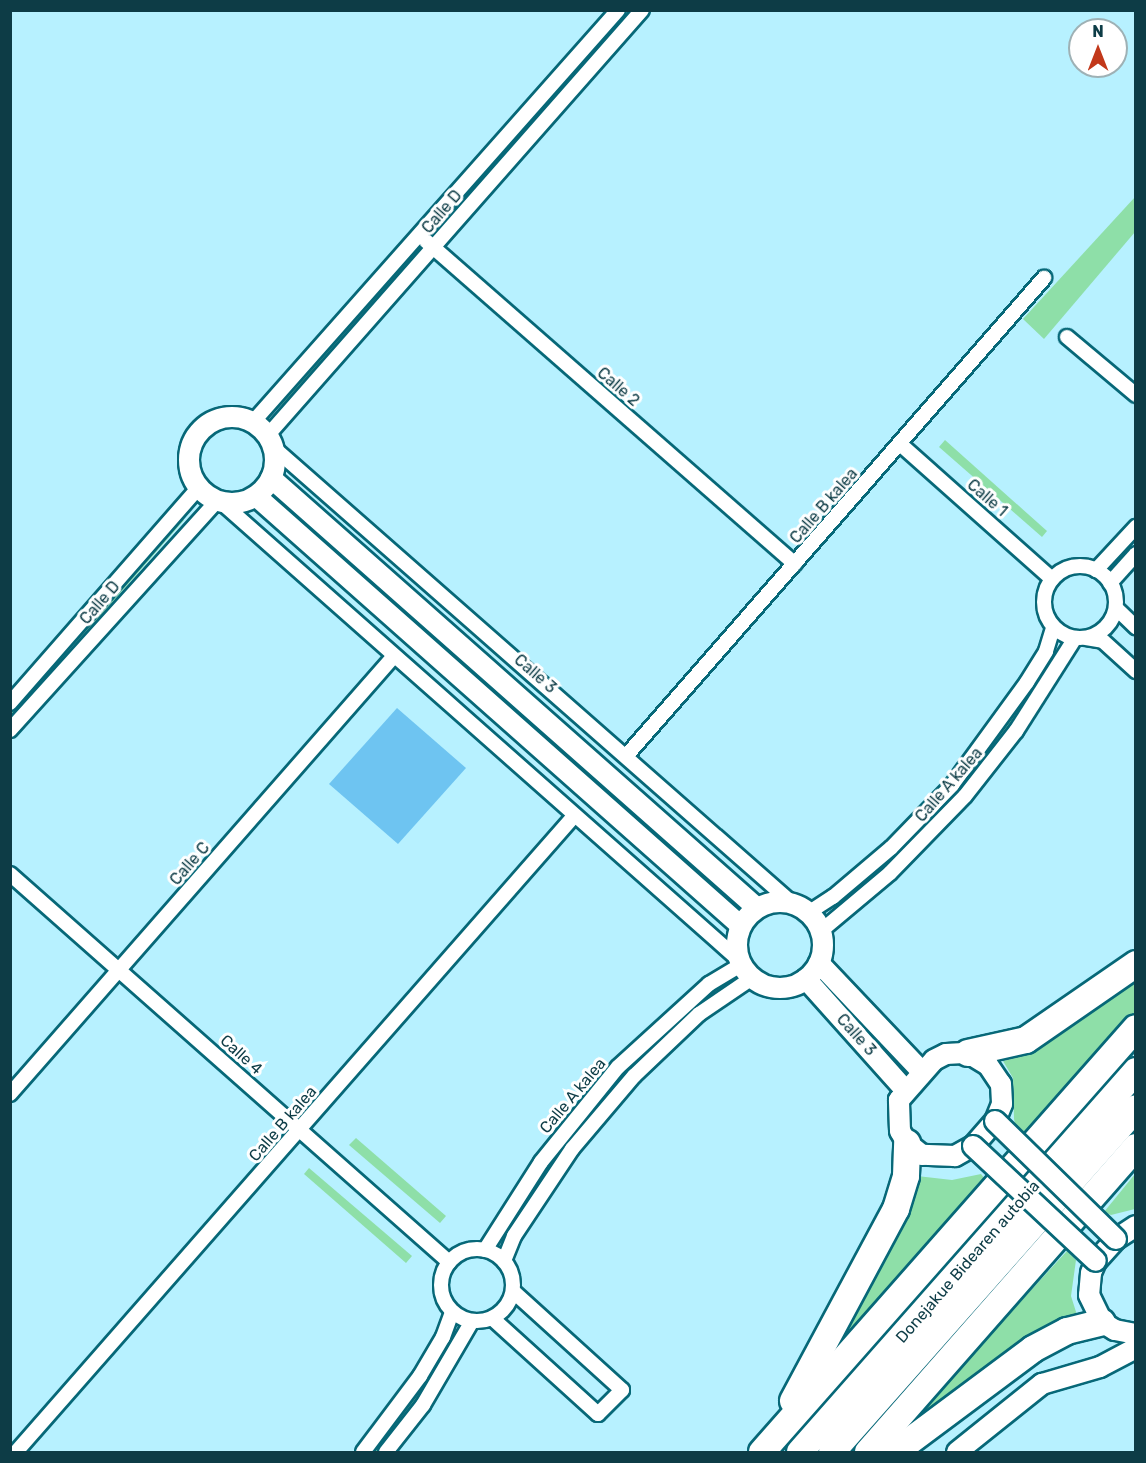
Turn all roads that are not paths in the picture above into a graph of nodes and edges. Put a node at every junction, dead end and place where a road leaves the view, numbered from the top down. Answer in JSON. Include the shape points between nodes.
{"nodes":[{"id":1,"x":618,"y":10,"type":"edge"},
{"id":2,"x":642,"y":10,"type":"edge"},
{"id":3,"x":420,"y":236,"type":"junction"},
{"id":4,"x":433,"y":247,"type":"junction"},
{"id":5,"x":1044,"y":278,"type":"dead end"},
{"id":6,"x":1067,"y":337,"type":"dead end"},
{"id":7,"x":1136,"y":395,"type":"edge"},
{"id":8,"x":265,"y":435,"type":"junction"},
{"id":9,"x":900,"y":444,"type":"junction"},
{"id":10,"x":271,"y":478,"type":"junction"},
{"id":11,"x":198,"y":488,"type":"junction"},
{"id":12,"x":256,"y":496,"type":"junction"},
{"id":13,"x":219,"y":501,"type":"junction"},
{"id":14,"x":1136,"y":527,"type":"edge"},
{"id":15,"x":1136,"y":554,"type":"edge"},
{"id":16,"x":795,"y":564,"type":"junction"},
{"id":17,"x":1096,"y":570,"type":"junction"},
{"id":18,"x":1052,"y":579,"type":"junction"},
{"id":19,"x":1110,"y":583,"type":"junction"},
{"id":20,"x":1116,"y":609,"type":"junction"},
{"id":21,"x":1136,"y":627,"type":"edge"},
{"id":22,"x":1053,"y":628,"type":"junction"},
{"id":23,"x":1080,"y":638,"type":"junction"},
{"id":24,"x":394,"y":656,"type":"junction"},
{"id":25,"x":1136,"y":671,"type":"edge"},
{"id":26,"x":10,"y":702,"type":"edge"},
{"id":27,"x":10,"y":730,"type":"edge"},
{"id":28,"x":627,"y":755,"type":"junction"},
{"id":29,"x":574,"y":816,"type":"junction"},
{"id":30,"x":10,"y":874,"type":"edge"},
{"id":31,"x":757,"y":908,"type":"junction"},
{"id":32,"x":801,"y":908,"type":"junction"},
{"id":33,"x":741,"y":926,"type":"junction"},
{"id":34,"x":821,"y":931,"type":"junction"},
{"id":35,"x":819,"y":963,"type":"junction"},
{"id":36,"x":1136,"y":964,"type":"edge"},
{"id":37,"x":744,"y":968,"type":"junction"},
{"id":38,"x":120,"y":969,"type":"junction"},
{"id":39,"x":806,"y":980,"type":"junction"},
{"id":40,"x":1136,"y":1028,"type":"edge"},
{"id":41,"x":969,"y":1053,"type":"junction"},
{"id":42,"x":1136,"y":1071,"type":"edge"},
{"id":43,"x":922,"y":1072,"type":"junction"},
{"id":44,"x":906,"y":1091,"type":"junction"},
{"id":45,"x":10,"y":1094,"type":"edge"},
{"id":46,"x":1136,"y":1108,"type":"edge"},
{"id":47,"x":995,"y":1121,"type":"junction"},
{"id":48,"x":300,"y":1129,"type":"junction"},
{"id":49,"x":907,"y":1143,"type":"junction"},
{"id":50,"x":973,"y":1146,"type":"junction"},
{"id":51,"x":1136,"y":1147,"type":"edge"},
{"id":52,"x":1136,"y":1226,"type":"edge"},
{"id":53,"x":1116,"y":1239,"type":"junction"},
{"id":54,"x":485,"y":1250,"type":"junction"},
{"id":55,"x":504,"y":1261,"type":"junction"},
{"id":56,"x":1096,"y":1261,"type":"junction"},
{"id":57,"x":449,"y":1262,"type":"junction"},
{"id":58,"x":513,"y":1291,"type":"junction"},
{"id":59,"x":452,"y":1312,"type":"junction"},
{"id":60,"x":492,"y":1318,"type":"junction"},
{"id":61,"x":472,"y":1321,"type":"junction"},
{"id":62,"x":1105,"y":1323,"type":"junction"},
{"id":63,"x":1136,"y":1334,"type":"edge"},
{"id":64,"x":1136,"y":1348,"type":"edge"},
{"id":65,"x":1100,"y":1366,"type":"junction"},
{"id":66,"x":16,"y":1450,"type":"edge"},
{"id":67,"x":363,"y":1452,"type":"edge"},
{"id":68,"x":386,"y":1452,"type":"edge"},
{"id":69,"x":762,"y":1452,"type":"edge"},
{"id":70,"x":800,"y":1452,"type":"edge"},
{"id":71,"x":832,"y":1452,"type":"edge"},
{"id":72,"x":868,"y":1452,"type":"edge"},
{"id":73,"x":895,"y":1452,"type":"edge"},
{"id":74,"x":957,"y":1452,"type":"edge"}],
"edges":[{"from":1,"to":3,"type":"street","name":"Calle D"},
{"from":2,"to":4,"type":"street","name":"Calle D"},
{"from":3,"to":4,"type":"street","name":"Calle 2"},
{"from":3,"to":8,"type":"street","name":"Calle D"},
{"from":4,"to":8,"type":"street","name":"Calle D"},
{"from":4,"to":16,"type":"street","name":"Calle 2"},
{"from":5,"to":9,"type":"street","name":"Calle B kalea"},
{"from":6,"to":7,"type":"street"},
{"from":8,"to":10,"type":"street"},
{"from":8,"to":11,"type":"street","via":[[235,417],[216,420],[196,435],[188,458]]},
{"from":8,"to":28,"type":"street","name":"Calle 3"},
{"from":9,"to":16,"type":"street","name":"Calle B kalea"},
{"from":9,"to":18,"type":"street","name":"Calle 1"},
{"from":10,"to":12,"type":"street"},
{"from":10,"to":31,"type":"street","name":"Calle 3"},
{"from":11,"to":13,"type":"street"},
{"from":11,"to":26,"type":"street","name":"Calle D"},
{"from":12,"to":13,"type":"street","via":[[239,502]]},
{"from":12,"to":33,"type":"street"},
{"from":13,"to":24,"type":"street"},
{"from":13,"to":27,"type":"street","name":"Calle D"},
{"from":14,"to":17,"type":"street"},
{"from":15,"to":19,"type":"street"},
{"from":16,"to":28,"type":"street","name":"Calle B kalea"},
{"from":17,"to":18,"type":"street","via":[[1072,567]]},
{"from":17,"to":19,"type":"street"},
{"from":18,"to":22,"type":"street","via":[[1044,609]]},
{"from":19,"to":20,"type":"street"},
{"from":20,"to":21,"type":"street"},
{"from":20,"to":23,"type":"street","via":[[1105,628]]},
{"from":22,"to":23,"type":"street"},
{"from":22,"to":32,"type":"street","name":"Calle A kalea","via":[[1046,651],[1027,682],[952,785],[891,848],[833,897]]},
{"from":23,"to":25,"type":"street","via":[[1103,641]]},
{"from":23,"to":34,"type":"street","name":"Calle A kalea","via":[[965,796],[890,873]]},
{"from":24,"to":29,"type":"street"},
{"from":24,"to":38,"type":"street","name":"Calle C"},
{"from":28,"to":32,"type":"street","name":"Calle 3"},
{"from":29,"to":37,"type":"street"},
{"from":29,"to":48,"type":"street","name":"Calle B kalea"},
{"from":30,"to":38,"type":"street","name":"Calle 4"},
{"from":31,"to":32,"type":"street","via":[[768,903]]},
{"from":31,"to":33,"type":"street"},
{"from":32,"to":34,"type":"street"},
{"from":33,"to":37,"type":"street","via":[[736,949]]},
{"from":34,"to":35,"type":"street"},
{"from":35,"to":39,"type":"street"},
{"from":35,"to":43,"type":"street","name":"Calle 3"},
{"from":36,"to":41,"type":"highway","via":[[1026,1040]]},
{"from":37,"to":39,"type":"street","via":[[770,987],[783,988]]},
{"from":37,"to":54,"type":"street","name":"Calle A kalea","via":[[709,984],[618,1067],[541,1162]]},
{"from":37,"to":55,"type":"street","name":"Calle A kalea","via":[[634,1076],[572,1149],[514,1236]]},
{"from":38,"to":45,"type":"street","name":"Calle C"},
{"from":38,"to":48,"type":"street","name":"Calle 4"},
{"from":39,"to":44,"type":"street","name":"Calle 3"},
{"from":40,"to":69,"type":"highway"},
{"from":41,"to":43,"type":"street","via":[[946,1054]]},
{"from":41,"to":47,"type":"street","via":[[988,1065],[1001,1084],[1002,1104]]},
{"from":42,"to":70,"type":"highway","name":"Donejakue Bidearen autobia"},
{"from":43,"to":44,"type":"street"},
{"from":44,"to":49,"type":"street","via":[[898,1100],[897,1118]]},
{"from":46,"to":71,"type":"highway","name":"Donejakue Bidearen autobia"},
{"from":47,"to":50,"type":"street"},
{"from":47,"to":53,"type":"street","bridge":true},
{"from":48,"to":57,"type":"street","name":"Calle 4"},
{"from":48,"to":66,"type":"street","name":"Calle B kalea"},
{"from":49,"to":50,"type":"street","via":[[922,1155],[939,1158],[955,1156]]},
{"from":49,"to":69,"type":"highway","via":[[906,1176],[896,1209],[801,1389]]},
{"from":50,"to":56,"type":"street","bridge":true},
{"from":51,"to":72,"type":"highway"},
{"from":52,"to":53,"type":"street"},
{"from":53,"to":56,"type":"street"},
{"from":54,"to":55,"type":"street"},
{"from":54,"to":57,"type":"street","via":[[466,1251]]},
{"from":55,"to":58,"type":"street"},
{"from":56,"to":62,"type":"street","via":[[1089,1295]]},
{"from":57,"to":59,"type":"street","via":[[443,1271],[441,1293]]},
{"from":58,"to":60,"type":"street","via":[[502,1311]]},
{"from":58,"to":60,"type":"street","via":[[622,1390],[598,1414]]},
{"from":59,"to":61,"type":"street"},
{"from":59,"to":67,"type":"street","via":[[444,1337],[420,1377]]},
{"from":60,"to":61,"type":"street"},
{"from":61,"to":68,"type":"street","via":[[423,1404]]},
{"from":62,"to":63,"type":"street"},
{"from":62,"to":65,"type":"street","via":[[1111,1343]]},
{"from":62,"to":73,"type":"highway","via":[[1067,1331],[1033,1349]]},
{"from":64,"to":65,"type":"street"},
{"from":65,"to":74,"type":"street","via":[[1042,1384]]}]}
